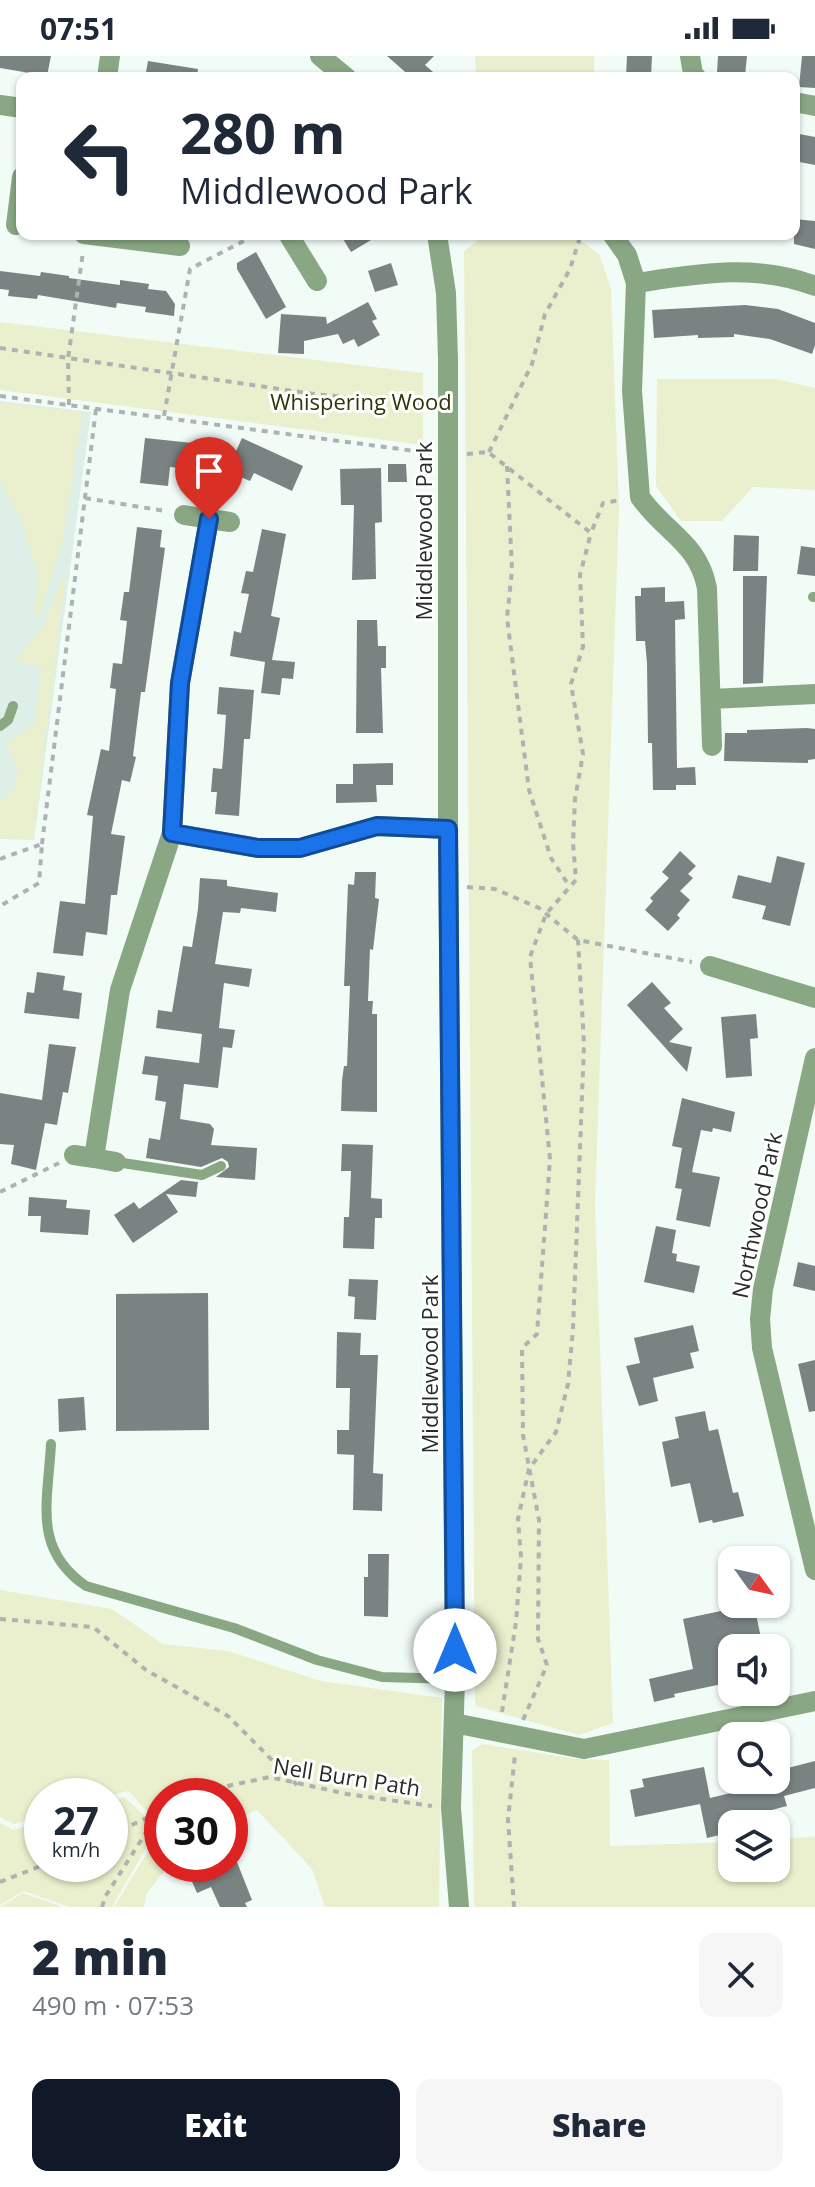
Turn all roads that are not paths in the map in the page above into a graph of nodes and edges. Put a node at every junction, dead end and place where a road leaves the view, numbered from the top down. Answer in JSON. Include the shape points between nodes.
{"nodes":[{"id":1,"x":320,"y":56,"type":"edge"},
{"id":2,"x":340,"y":72,"type":"edge"},
{"id":3,"x":132,"y":240,"type":"edge"},
{"id":4,"x":292,"y":240,"type":"edge"},
{"id":5,"x":438,"y":240,"type":"edge"},
{"id":6,"x":616,"y":240,"type":"edge"},
{"id":7,"x":180,"y":246,"type":"dead end"},
{"id":8,"x":317,"y":281,"type":"dead end"},
{"id":9,"x":636,"y":283,"type":"junction"},
{"id":10,"x":815,"y":286,"type":"edge"},
{"id":11,"x":184,"y":515,"type":"road end"},
{"id":12,"x":209,"y":519,"type":"junction"},
{"id":13,"x":230,"y":522,"type":"dead end"},
{"id":14,"x":815,"y":694,"type":"edge"},
{"id":15,"x":711,"y":699,"type":"junction"},
{"id":16,"x":13,"y":706,"type":"dead end"},
{"id":17,"x":0,"y":726,"type":"edge"},
{"id":18,"x":712,"y":746,"type":"dead end"},
{"id":19,"x":448,"y":829,"type":"junction"},
{"id":20,"x":172,"y":833,"type":"junction"},
{"id":21,"x":710,"y":966,"type":"road end"},
{"id":22,"x":815,"y":998,"type":"edge"},
{"id":23,"x":815,"y":1058,"type":"edge"},
{"id":24,"x":116,"y":1162,"type":"joint"},
{"id":25,"x":221,"y":1166,"type":"dead end"},
{"id":26,"x":51,"y":1444,"type":"dead end"},
{"id":27,"x":815,"y":1570,"type":"edge"},
{"id":28,"x":455,"y":1679,"type":"junction"},
{"id":29,"x":815,"y":1701,"type":"edge"},
{"id":30,"x":454,"y":1723,"type":"junction"},
{"id":31,"x":458,"y":1903,"type":"edge"}],
"edges":[{"from":1,"to":2,"type":"street"},
{"from":3,"to":7,"type":"street"},
{"from":4,"to":8,"type":"street"},
{"from":5,"to":19,"type":"street","name":"Middlewood Park","via":[[447,320],[437,454]]},
{"from":6,"to":9,"type":"street"},
{"from":9,"to":10,"type":"street","via":[[718,271],[760,272]]},
{"from":9,"to":15,"type":"street","via":[[632,391],[640,497],[703,568]]},
{"from":11,"to":12,"type":"street"},
{"from":12,"to":13,"type":"street"},
{"from":12,"to":20,"type":"street","via":[[180,683]]},
{"from":14,"to":15,"type":"street"},
{"from":15,"to":18,"type":"street"},
{"from":16,"to":17,"type":"lane"},
{"from":19,"to":20,"type":"street","via":[[377,826],[300,848],[258,848]]},
{"from":19,"to":28,"type":"street","name":"Middlewood Park"},
{"from":20,"to":24,"type":"street","via":[[120,990],[84,1157]]},
{"from":21,"to":22,"type":"street"},
{"from":23,"to":27,"type":"street","name":"Northwood Park","via":[[760,1319],[762,1348]]},
{"from":24,"to":25,"type":"lane","via":[[202,1175]]},
{"from":26,"to":28,"type":"lane","via":[[47,1530],[56,1559],[86,1586],[234,1628],[330,1664],[382,1677]]},
{"from":28,"to":30,"type":"street","name":"Middlewood Park"},
{"from":29,"to":30,"type":"street","via":[[584,1749]]},
{"from":30,"to":31,"type":"street","name":"Middlewood Park","via":[[451,1808]]}]}
